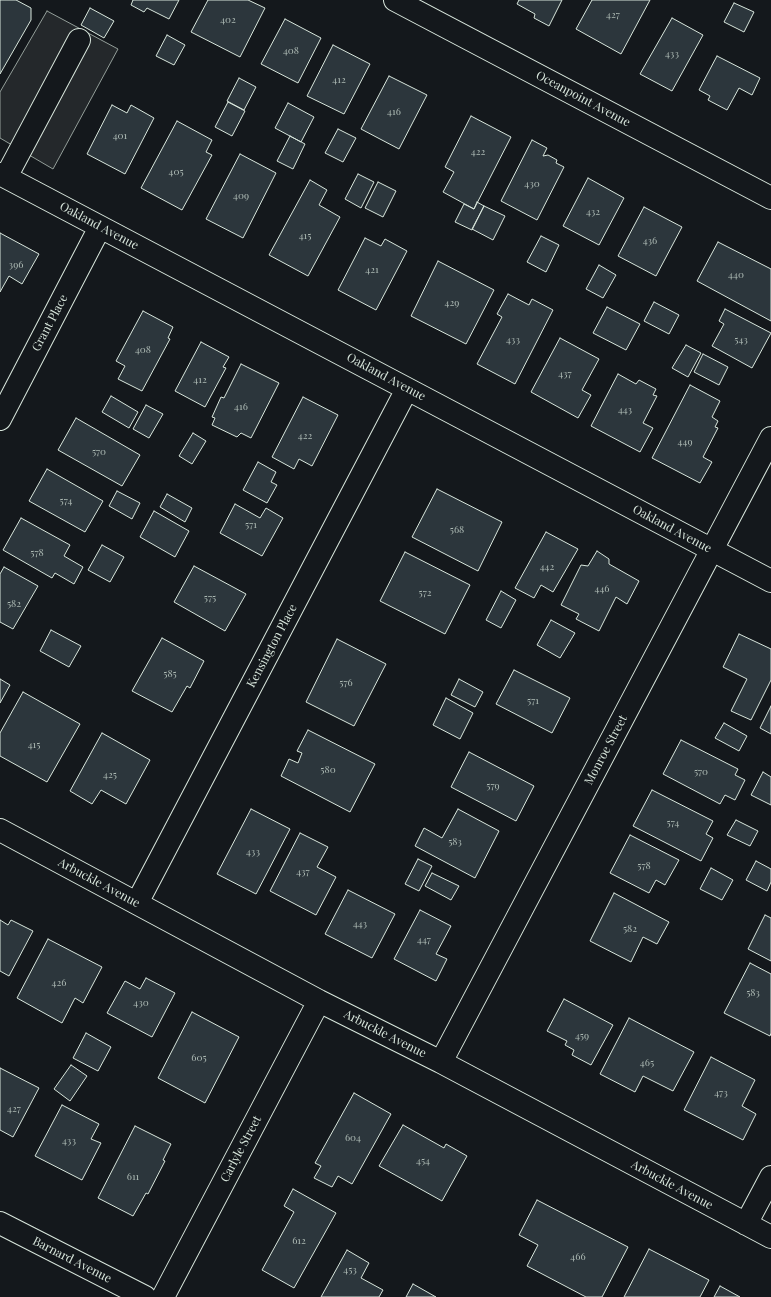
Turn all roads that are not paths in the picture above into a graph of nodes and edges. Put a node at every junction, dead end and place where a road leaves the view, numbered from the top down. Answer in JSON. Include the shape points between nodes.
{"nodes":[{"id":1,"x":394,"y":0,"type":"edge"},
{"id":2,"x":79,"y":40,"type":"dead end"},
{"id":3,"x":3,"y":175,"type":"edge"},
{"id":4,"x":771,"y":198,"type":"edge"},
{"id":5,"x":100,"y":227,"type":"junction"},
{"id":6,"x":407,"y":389,"type":"junction"},
{"id":7,"x":0,"y":419,"type":"edge"},
{"id":8,"x":771,"y":438,"type":"edge"},
{"id":9,"x":712,"y":550,"type":"junction"},
{"id":10,"x":771,"y":581,"type":"edge"},
{"id":11,"x":0,"y":830,"type":"edge"},
{"id":12,"x":137,"y":903,"type":"junction"},
{"id":13,"x":319,"y":1001,"type":"junction"},
{"id":14,"x":441,"y":1062,"type":"junction"},
{"id":15,"x":771,"y":1177,"type":"edge"},
{"id":16,"x":0,"y":1223,"type":"edge"},
{"id":17,"x":746,"y":1224,"type":"junction"},
{"id":18,"x":771,"y":1238,"type":"edge"},
{"id":19,"x":145,"y":1297,"type":"edge"},
{"id":20,"x":163,"y":1297,"type":"edge"}],
"edges":[{"from":1,"to":4,"type":"street","name":"Oceanpoint Avenue"},
{"from":2,"to":3,"type":"street"},
{"from":3,"to":5,"type":"street","name":"Oakland Avenue"},
{"from":5,"to":6,"type":"street","name":"Oakland Avenue"},
{"from":5,"to":7,"type":"street","name":"Grant Place"},
{"from":6,"to":9,"type":"street","name":"Oakland Avenue"},
{"from":6,"to":12,"type":"street","name":"Kensington Place"},
{"from":8,"to":9,"type":"street","name":"Monroe Street"},
{"from":9,"to":10,"type":"street","name":"Oakland Avenue"},
{"from":9,"to":14,"type":"street","name":"Monroe Street"},
{"from":11,"to":12,"type":"street","name":"Arbuckle Avenue"},
{"from":12,"to":13,"type":"street","name":"Arbuckle Avenue"},
{"from":13,"to":14,"type":"street","name":"Arbuckle Avenue"},
{"from":13,"to":20,"type":"street","name":"Carlyle Street"},
{"from":14,"to":17,"type":"street","name":"Arbuckle Avenue"},
{"from":15,"to":17,"type":"street"},
{"from":16,"to":19,"type":"street","name":"Barnard Avenue"},
{"from":17,"to":18,"type":"street","name":"Arbuckle Avenue"}]}
